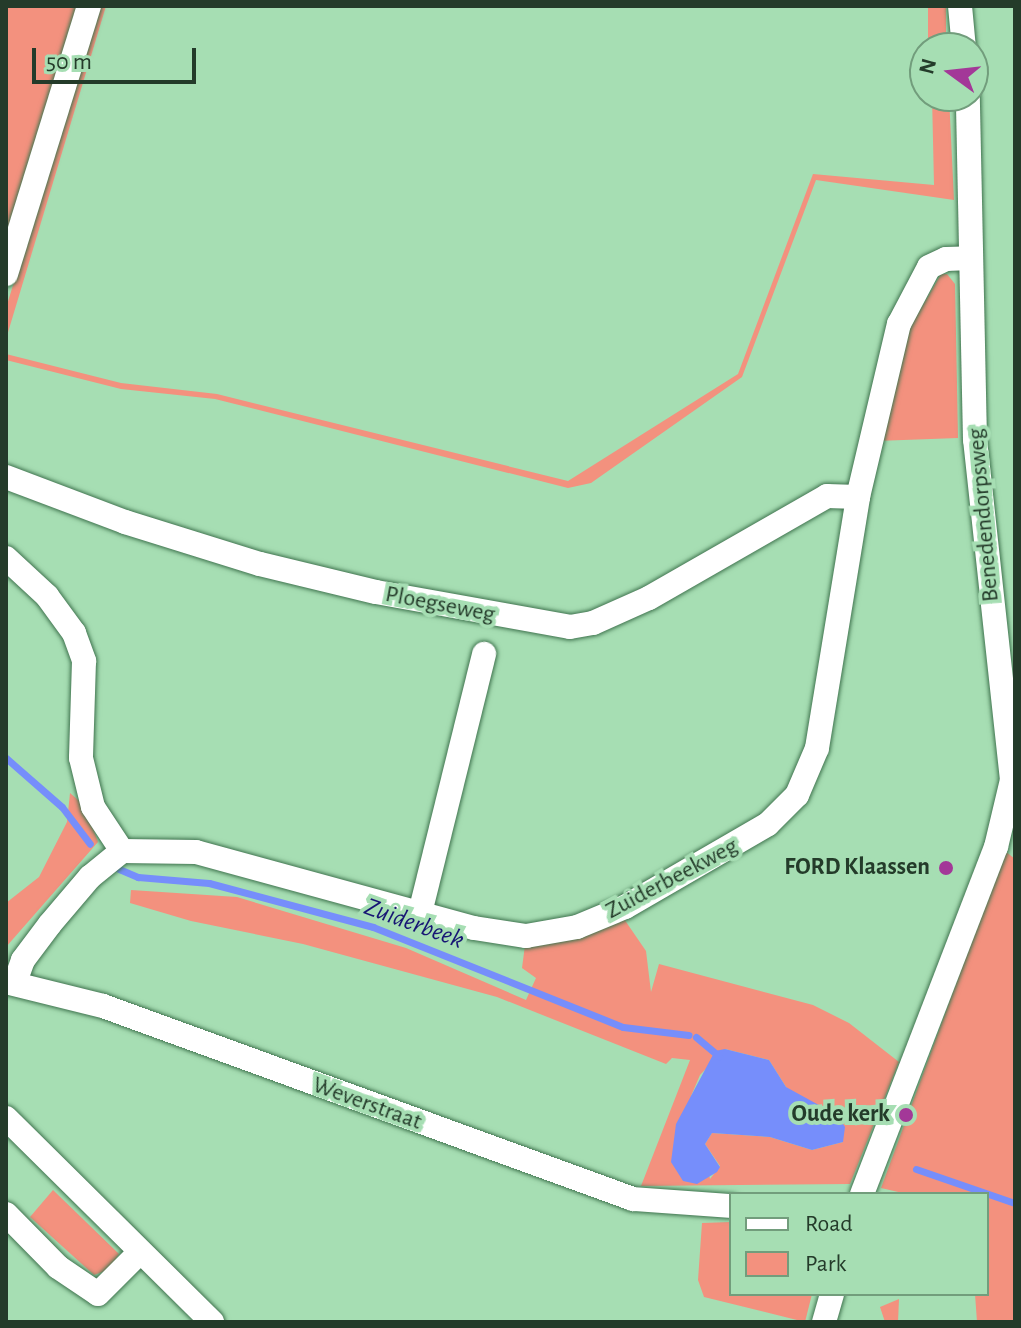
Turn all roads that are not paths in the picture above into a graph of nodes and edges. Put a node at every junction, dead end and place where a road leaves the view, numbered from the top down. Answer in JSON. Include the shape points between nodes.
{"nodes":[{"id":1,"x":89,"y":6,"type":"edge"},
{"id":2,"x":960,"y":6,"type":"edge"},
{"id":3,"x":962,"y":32,"type":"edge"},
{"id":4,"x":968,"y":112,"type":"edge"},
{"id":5,"x":971,"y":258,"type":"junction"},
{"id":6,"x":6,"y":274,"type":"edge"},
{"id":7,"x":6,"y":477,"type":"edge"},
{"id":8,"x":858,"y":497,"type":"junction"},
{"id":9,"x":6,"y":558,"type":"edge"},
{"id":10,"x":484,"y":654,"type":"dead end"},
{"id":11,"x":1008,"y":839,"type":"edge"},
{"id":12,"x":122,"y":851,"type":"junction"},
{"id":13,"x":420,"y":913,"type":"junction"},
{"id":14,"x":10,"y":982,"type":"edge"},
{"id":15,"x":6,"y":1118,"type":"edge"},
{"id":16,"x":863,"y":1192,"type":"edge"},
{"id":17,"x":729,"y":1206,"type":"edge"},
{"id":18,"x":6,"y":1214,"type":"edge"},
{"id":19,"x":139,"y":1253,"type":"junction"},
{"id":20,"x":831,"y":1296,"type":"edge"},
{"id":21,"x":212,"y":1322,"type":"edge"},
{"id":22,"x":824,"y":1322,"type":"edge"}],
"edges":[{"from":1,"to":6,"type":"street"},
{"from":2,"to":3,"type":"street"},
{"from":4,"to":5,"type":"street","name":"Benedendorpsweg"},
{"from":5,"to":8,"type":"street","name":"Zuiderbeekweg","via":[[946,259],[929,267],[917,284],[890,354]]},
{"from":5,"to":11,"type":"street","name":"Benedendorpsweg","via":[[980,512],[1011,751]]},
{"from":7,"to":8,"type":"street","name":"Ploegseweg","via":[[125,522],[260,564],[376,592],[570,627],[593,623],[649,598],[827,496]]},
{"from":8,"to":13,"type":"street","name":"Zuiderbeekweg","via":[[817,748],[797,795],[781,814],[625,907],[577,927],[500,934]]},
{"from":9,"to":12,"type":"street","via":[[47,596],[74,633],[84,661],[81,758],[93,807]]},
{"from":10,"to":13,"type":"street"},
{"from":11,"to":16,"type":"street","name":"Benedendorpsweg"},
{"from":12,"to":13,"type":"street","name":"Zuiderbeekweg","via":[[196,852]]},
{"from":12,"to":14,"type":"street","via":[[90,877]]},
{"from":14,"to":17,"type":"street","name":"Weverstraat","via":[[103,1006],[633,1199]]},
{"from":15,"to":19,"type":"street"},
{"from":18,"to":19,"type":"street","via":[[58,1267],[98,1294]]},
{"from":19,"to":21,"type":"street"},
{"from":20,"to":22,"type":"street"}]}
